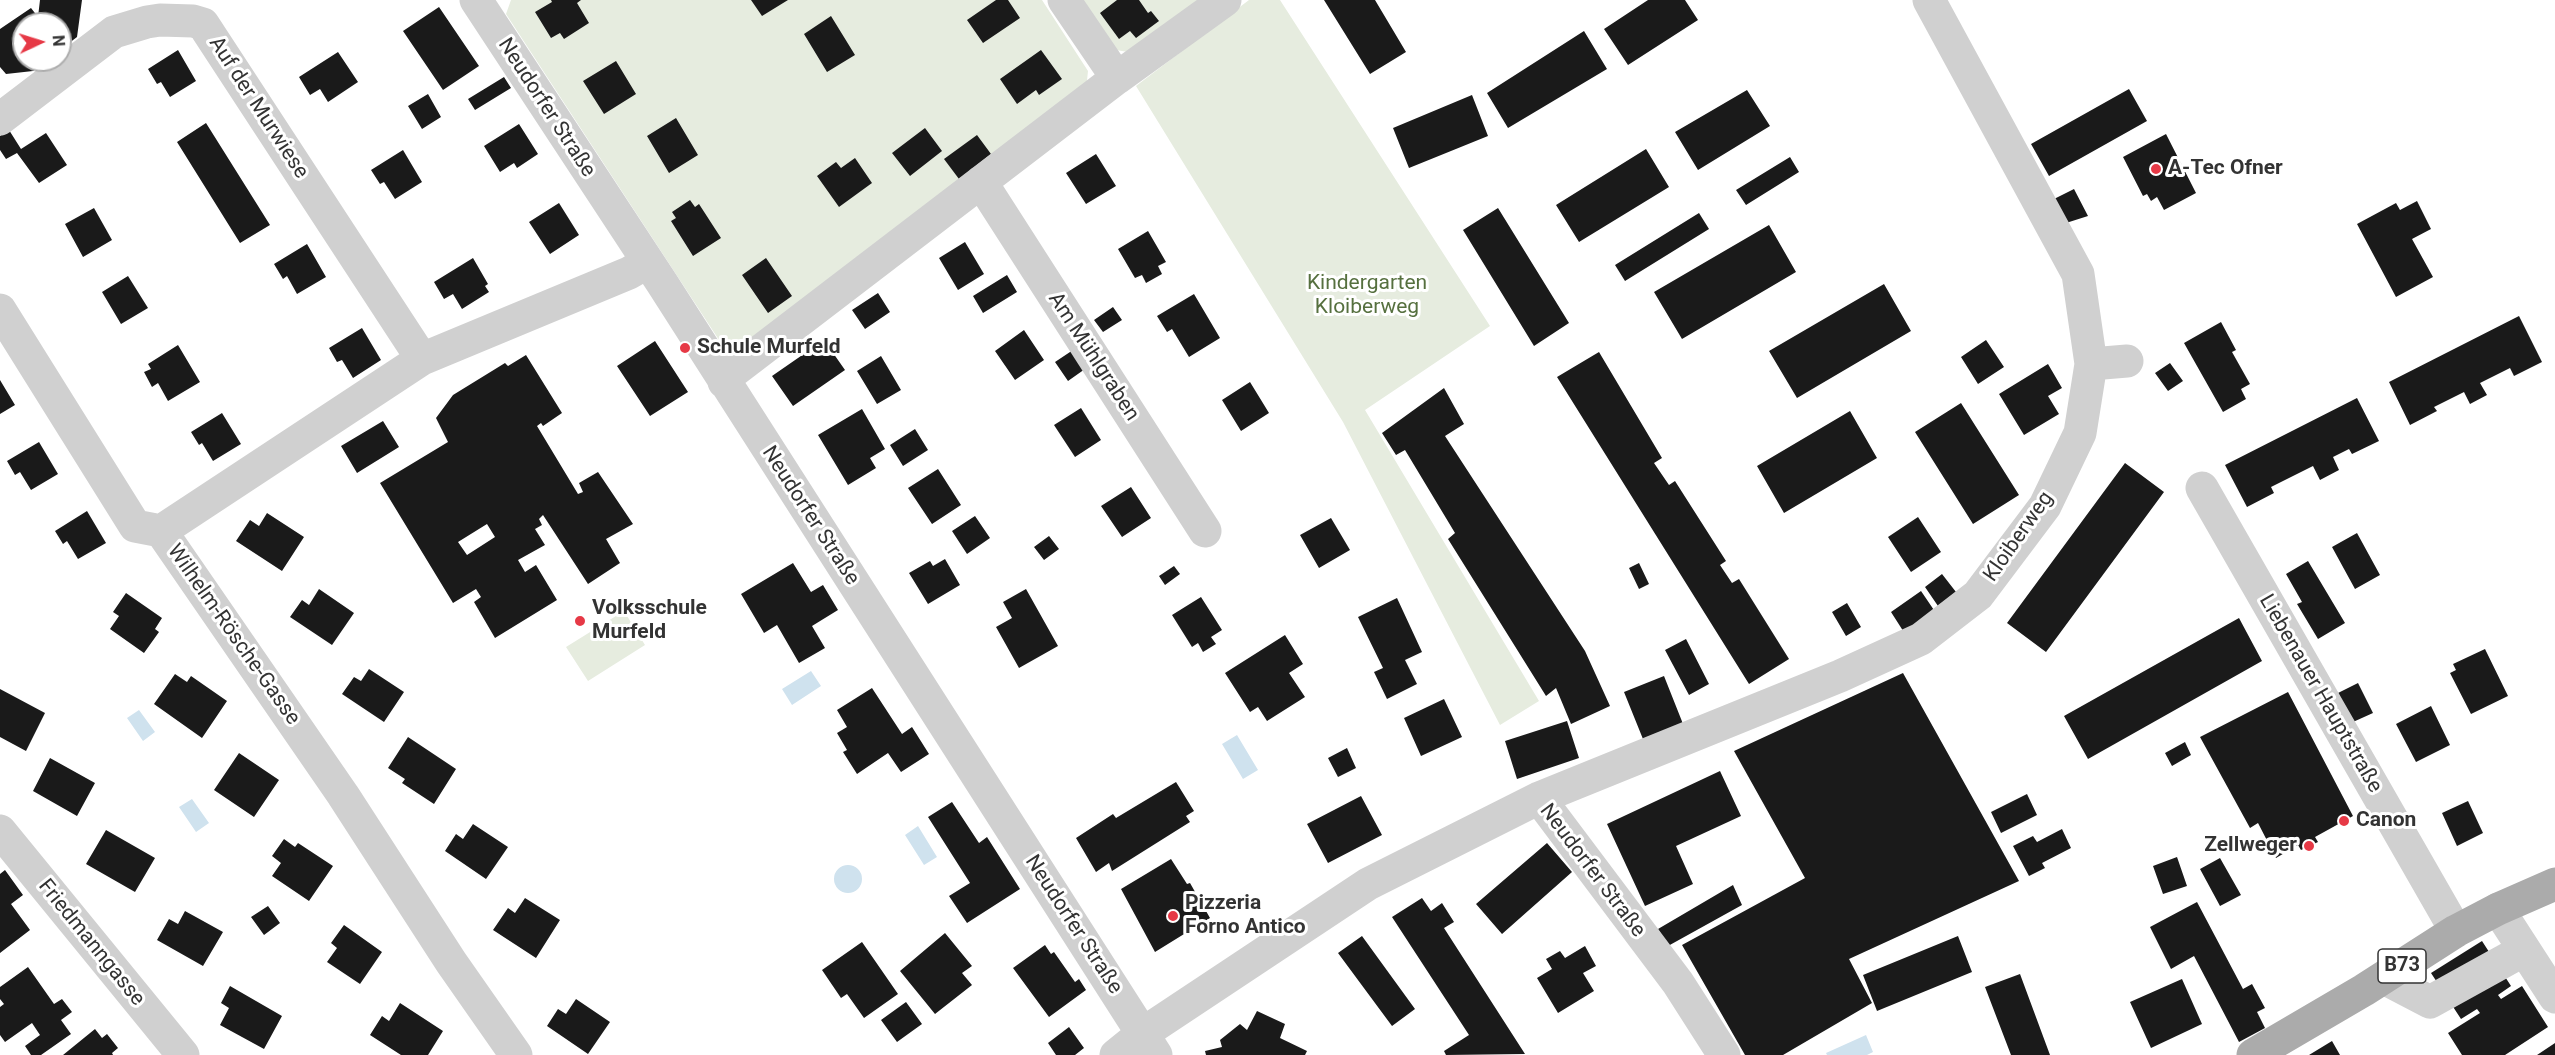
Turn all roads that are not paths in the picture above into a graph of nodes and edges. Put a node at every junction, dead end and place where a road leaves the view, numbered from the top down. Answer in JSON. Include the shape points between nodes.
{"nodes":[{"id":1,"x":477,"y":0,"type":"edge"},
{"id":2,"x":1064,"y":0,"type":"edge"},
{"id":3,"x":1225,"y":0,"type":"edge"},
{"id":4,"x":1929,"y":0,"type":"edge"},
{"id":5,"x":1117,"y":78,"type":"junction"},
{"id":6,"x":0,"y":119,"type":"edge"},
{"id":7,"x":981,"y":182,"type":"junction"},
{"id":8,"x":648,"y":262,"type":"junction"},
{"id":9,"x":0,"y":310,"type":"edge"},
{"id":10,"x":422,"y":359,"type":"junction"},
{"id":11,"x":2127,"y":361,"type":"dead end"},
{"id":12,"x":2091,"y":364,"type":"junction"},
{"id":13,"x":724,"y":381,"type":"junction"},
{"id":14,"x":2202,"y":488,"type":"dead end"},
{"id":15,"x":161,"y":531,"type":"junction"},
{"id":16,"x":1205,"y":531,"type":"dead end"},
{"id":17,"x":1539,"y":798,"type":"junction"},
{"id":18,"x":0,"y":831,"type":"edge"},
{"id":19,"x":2555,"y":884,"type":"edge"},
{"id":20,"x":2498,"y":909,"type":"junction"},
{"id":21,"x":2456,"y":931,"type":"junction"},
{"id":22,"x":2524,"y":950,"type":"junction"},
{"id":23,"x":2384,"y":978,"type":"junction"},
{"id":24,"x":2555,"y":997,"type":"edge"},
{"id":25,"x":1149,"y":1044,"type":"edge"},
{"id":26,"x":183,"y":1055,"type":"edge"},
{"id":27,"x":516,"y":1055,"type":"edge"},
{"id":28,"x":1116,"y":1055,"type":"edge"},
{"id":29,"x":1724,"y":1055,"type":"edge"},
{"id":30,"x":2253,"y":1055,"type":"edge"}],
"edges":[{"from":1,"to":8,"type":"street","name":"Neudorfer Straße"},
{"from":2,"to":5,"type":"street"},
{"from":3,"to":5,"type":"street"},
{"from":4,"to":12,"type":"street","name":"Kloiberweg","via":[[2078,274]]},
{"from":5,"to":7,"type":"street"},
{"from":6,"to":10,"type":"street","name":"Auf der Murwiese","via":[[114,32],[160,20],[203,24]]},
{"from":7,"to":13,"type":"street"},
{"from":7,"to":16,"type":"street","name":"Am Mühlgraben"},
{"from":8,"to":10,"type":"street","name":"Wilhelm-Rösche-Gasse"},
{"from":8,"to":13,"type":"street","name":"Neudorfer Straße"},
{"from":9,"to":15,"type":"street","via":[[135,526]]},
{"from":10,"to":15,"type":"street","name":"Wilhelm-Rösche-Gasse"},
{"from":11,"to":12,"type":"street"},
{"from":12,"to":17,"type":"street","name":"Kloiberweg","via":[[2080,433],[2045,506],[1978,595],[1933,631],[1840,676]]},
{"from":13,"to":25,"type":"street","name":"Neudorfer Straße"},
{"from":14,"to":21,"type":"street","name":"Liebenauer Hauptstraße"},
{"from":15,"to":27,"type":"street","name":"Wilhelm-Rösche-Gasse"},
{"from":17,"to":25,"type":"street","name":"Neudorfer Straße","via":[[1368,884]]},
{"from":17,"to":29,"type":"street","name":"Neudorfer Straße","via":[[1678,983]]},
{"from":18,"to":26,"type":"street","name":"Friedmanngasse"},
{"from":19,"to":20,"type":"main road","number":"B73"},
{"from":20,"to":21,"type":"main road","number":"B73"},
{"from":20,"to":22,"type":"street"},
{"from":21,"to":23,"type":"main road","number":"B73"},
{"from":22,"to":23,"type":"street","via":[[2430,1002]]},
{"from":22,"to":24,"type":"street"},
{"from":23,"to":30,"type":"main road","number":"B73"},
{"from":25,"to":28,"type":"street","name":"Neudorfer Straße"}]}
